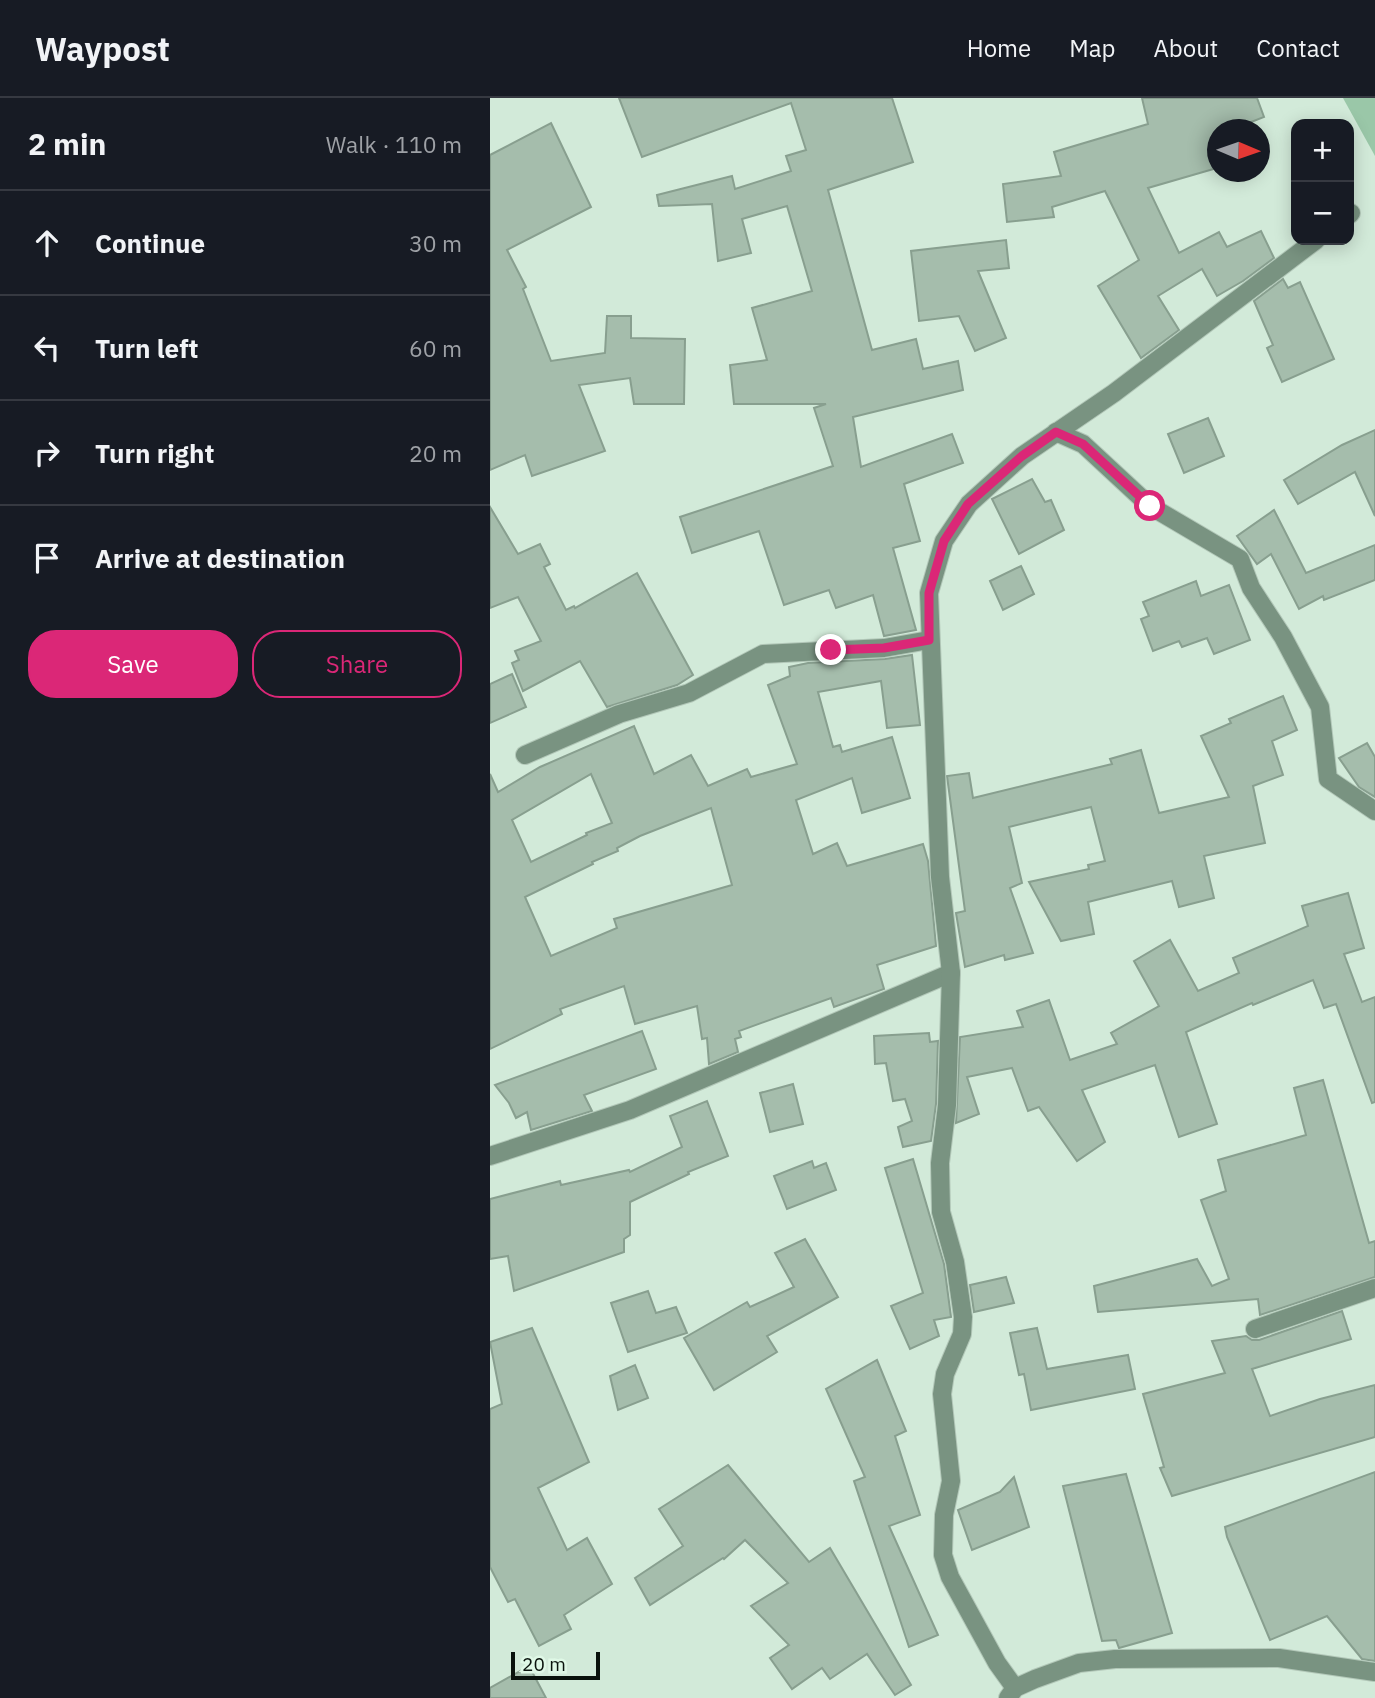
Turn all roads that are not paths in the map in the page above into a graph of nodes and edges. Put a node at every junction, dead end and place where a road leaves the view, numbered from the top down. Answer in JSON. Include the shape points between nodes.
{"nodes":[{"id":1,"x":1309,"y":245,"type":"edge"},
{"id":2,"x":1056,"y":432,"type":"junction"},
{"id":3,"x":929,"y":640,"type":"junction"},
{"id":4,"x":525,"y":755,"type":"dead end"},
{"id":5,"x":1375,"y":811,"type":"edge"},
{"id":6,"x":951,"y":973,"type":"junction"},
{"id":7,"x":490,"y":1156,"type":"edge"},
{"id":8,"x":1375,"y":1288,"type":"edge"},
{"id":9,"x":1255,"y":1329,"type":"dead end"},
{"id":10,"x":1375,"y":1672,"type":"edge"},
{"id":11,"x":1011,"y":1693,"type":"edge"}],
"edges":[{"from":1,"to":2,"type":"street"},
{"from":2,"to":3,"type":"street","via":[[968,504],[944,541],[929,593]]},
{"from":2,"to":5,"type":"street","via":[[1083,444],[1150,506],[1240,559],[1251,588],[1320,707],[1328,779]]},
{"from":3,"to":4,"type":"street","via":[[884,648],[763,654],[689,693],[619,714]]},
{"from":3,"to":6,"type":"street","via":[[940,877]]},
{"from":6,"to":7,"type":"street","via":[[630,1110]]},
{"from":6,"to":11,"type":"street","via":[[941,1212],[963,1317],[962,1334],[944,1374],[942,1394],[951,1481],[943,1555]]},
{"from":8,"to":9,"type":"street"},
{"from":10,"to":11,"type":"street","via":[[1279,1658],[1115,1659],[1079,1663]]}]}
